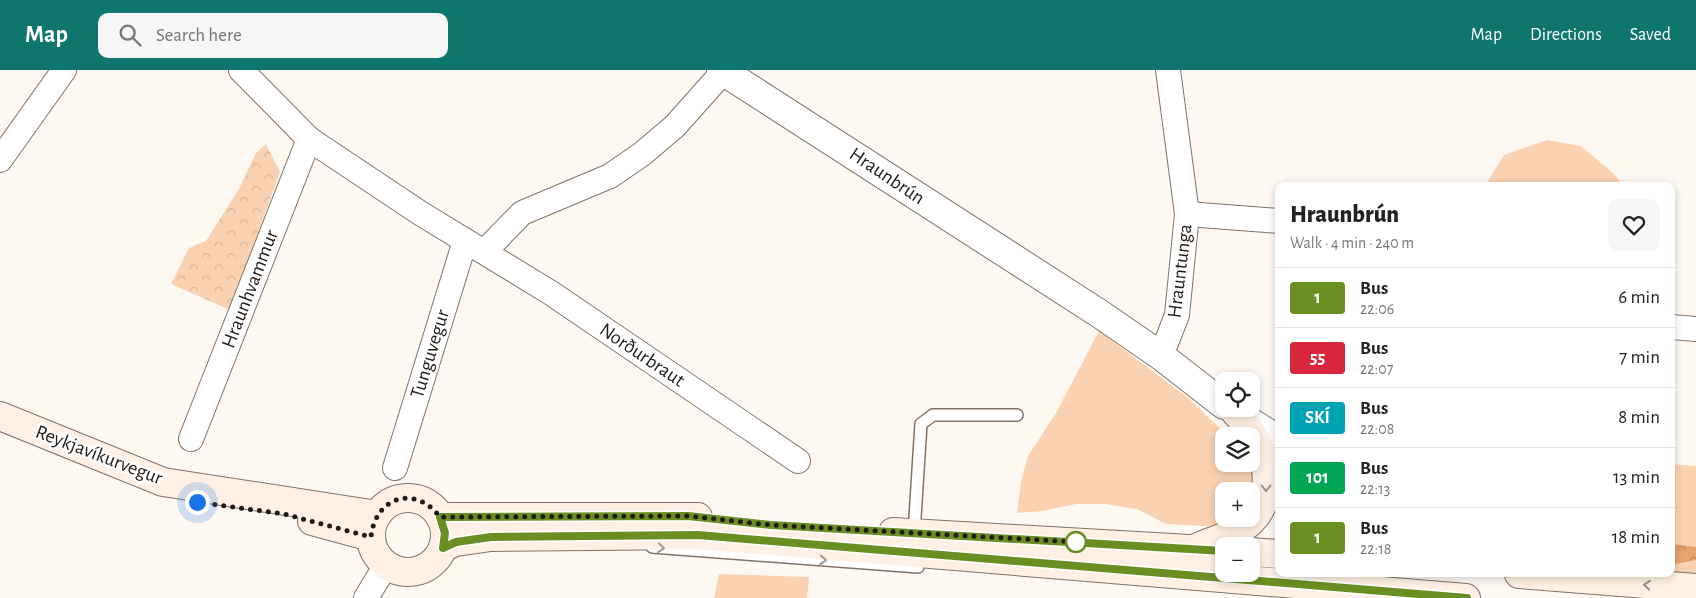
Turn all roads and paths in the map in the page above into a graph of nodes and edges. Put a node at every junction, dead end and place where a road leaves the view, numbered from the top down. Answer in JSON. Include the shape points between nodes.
{"nodes":[{"id":1,"x":64,"y":70,"type":"edge"},
{"id":2,"x":241,"y":70,"type":"edge"},
{"id":3,"x":1168,"y":70,"type":"edge"},
{"id":4,"x":722,"y":71,"type":"edge"},
{"id":5,"x":309,"y":139,"type":"junction"},
{"id":6,"x":0,"y":160,"type":"edge"},
{"id":7,"x":1187,"y":214,"type":"junction"},
{"id":8,"x":1275,"y":221,"type":"edge"},
{"id":9,"x":475,"y":246,"type":"junction"},
{"id":10,"x":1675,"y":327,"type":"edge"},
{"id":11,"x":1696,"y":329,"type":"edge"},
{"id":12,"x":1161,"y":356,"type":"junction"},
{"id":13,"x":1215,"y":397,"type":"edge"},
{"id":14,"x":1017,"y":415,"type":"dead end"},
{"id":15,"x":0,"y":416,"type":"edge"},
{"id":16,"x":1237,"y":417,"type":"edge"},
{"id":17,"x":1243,"y":417,"type":"edge"},
{"id":18,"x":0,"y":432,"type":"edge"},
{"id":19,"x":1275,"y":437,"type":"edge"},
{"id":20,"x":191,"y":439,"type":"dead end"},
{"id":21,"x":798,"y":461,"type":"dead end"},
{"id":22,"x":396,"y":468,"type":"dead end"},
{"id":23,"x":440,"y":517,"type":"junction"},
{"id":24,"x":374,"y":526,"type":"junction"},
{"id":25,"x":914,"y":533,"type":"junction"},
{"id":26,"x":561,"y":536,"type":"junction"},
{"id":27,"x":443,"y":548,"type":"junction"},
{"id":28,"x":1193,"y":549,"type":"junction"},
{"id":29,"x":1215,"y":550,"type":"edge"},
{"id":30,"x":1275,"y":556,"type":"edge"},
{"id":31,"x":1260,"y":561,"type":"edge"},
{"id":32,"x":386,"y":565,"type":"junction"},
{"id":33,"x":1215,"y":566,"type":"edge"},
{"id":34,"x":1260,"y":567,"type":"edge"},
{"id":35,"x":932,"y":568,"type":"dead end"},
{"id":36,"x":1115,"y":568,"type":"junction"},
{"id":37,"x":1275,"y":571,"type":"edge"},
{"id":38,"x":1031,"y":574,"type":"dead end"},
{"id":39,"x":1260,"y":576,"type":"edge"},
{"id":40,"x":1299,"y":577,"type":"edge"},
{"id":41,"x":1564,"y":577,"type":"edge"},
{"id":42,"x":1336,"y":586,"type":"edge"},
{"id":43,"x":1364,"y":587,"type":"edge"},
{"id":44,"x":1696,"y":588,"type":"edge"},
{"id":45,"x":1417,"y":596,"type":"edge"},
{"id":46,"x":366,"y":598,"type":"edge"},
{"id":47,"x":1280,"y":598,"type":"edge"},
{"id":48,"x":1466,"y":598,"type":"edge"}],
"edges":[{"from":1,"to":6,"type":"street"},
{"from":2,"to":5,"type":"street","name":"Norðurbraut"},
{"from":3,"to":7,"type":"street","name":"Hrauntunga"},
{"from":4,"to":9,"type":"street","via":[[676,126],[642,154],[610,176],[522,213]]},
{"from":4,"to":12,"type":"street","name":"Hraunbrún"},
{"from":5,"to":9,"type":"street","name":"Norðurbraut"},
{"from":5,"to":20,"type":"street","name":"Hraunhvammur"},
{"from":7,"to":8,"type":"street","name":"Hrauntunga"},
{"from":7,"to":12,"type":"street","name":"Hrauntunga","via":[[1177,315]]},
{"from":9,"to":21,"type":"street","name":"Norðurbraut"},
{"from":9,"to":22,"type":"street","name":"Tunguvegur"},
{"from":10,"to":11,"type":"street"},
{"from":12,"to":13,"type":"street","name":"Hraunbrún"},
{"from":14,"to":25,"type":"lane","via":[[933,415],[921,424]]},
{"from":15,"to":24,"type":"main road","name":"Reykjavíkurvegur","via":[[163,482]]},
{"from":16,"to":28,"type":"main road","one_way":true,"via":[[1258,443],[1266,472],[1263,507],[1242,528]]},
{"from":17,"to":19,"type":"street","name":"Hraunbrún"},
{"from":18,"to":24,"type":"main road","name":"Reykjavíkurvegur","via":[[162,497]]},
{"from":23,"to":24,"type":"main road","via":[[432,506],[409,498],[387,504]]},
{"from":23,"to":25,"type":"main road","via":[[688,516],[771,525]]},
{"from":23,"to":27,"type":"main road","via":[[445,533]]},
{"from":24,"to":32,"type":"main road","via":[[374,550]]},
{"from":25,"to":28,"type":"main road"},
{"from":26,"to":27,"type":"main road","via":[[491,537],[456,542]]},
{"from":26,"to":35,"type":"lane","one_way":true,"via":[[677,550]]},
{"from":26,"to":36,"type":"main road","via":[[698,535]]},
{"from":27,"to":32,"type":"main road","via":[[436,559],[420,570],[399,571]]},
{"from":28,"to":29,"type":"main road"},
{"from":30,"to":31,"type":"main road"},
{"from":32,"to":46,"type":"street"},
{"from":33,"to":36,"type":"main road"},
{"from":34,"to":37,"type":"main road"},
{"from":36,"to":38,"type":"lane","via":[[1070,577]]},
{"from":39,"to":47,"type":"main road"},
{"from":40,"to":42,"type":"main road"},
{"from":44,"to":41,"type":"main road","one_way":true},
{"from":42,"to":43,"type":"main road"},
{"from":43,"to":45,"type":"main road"},
{"from":45,"to":48,"type":"main road"}]}
